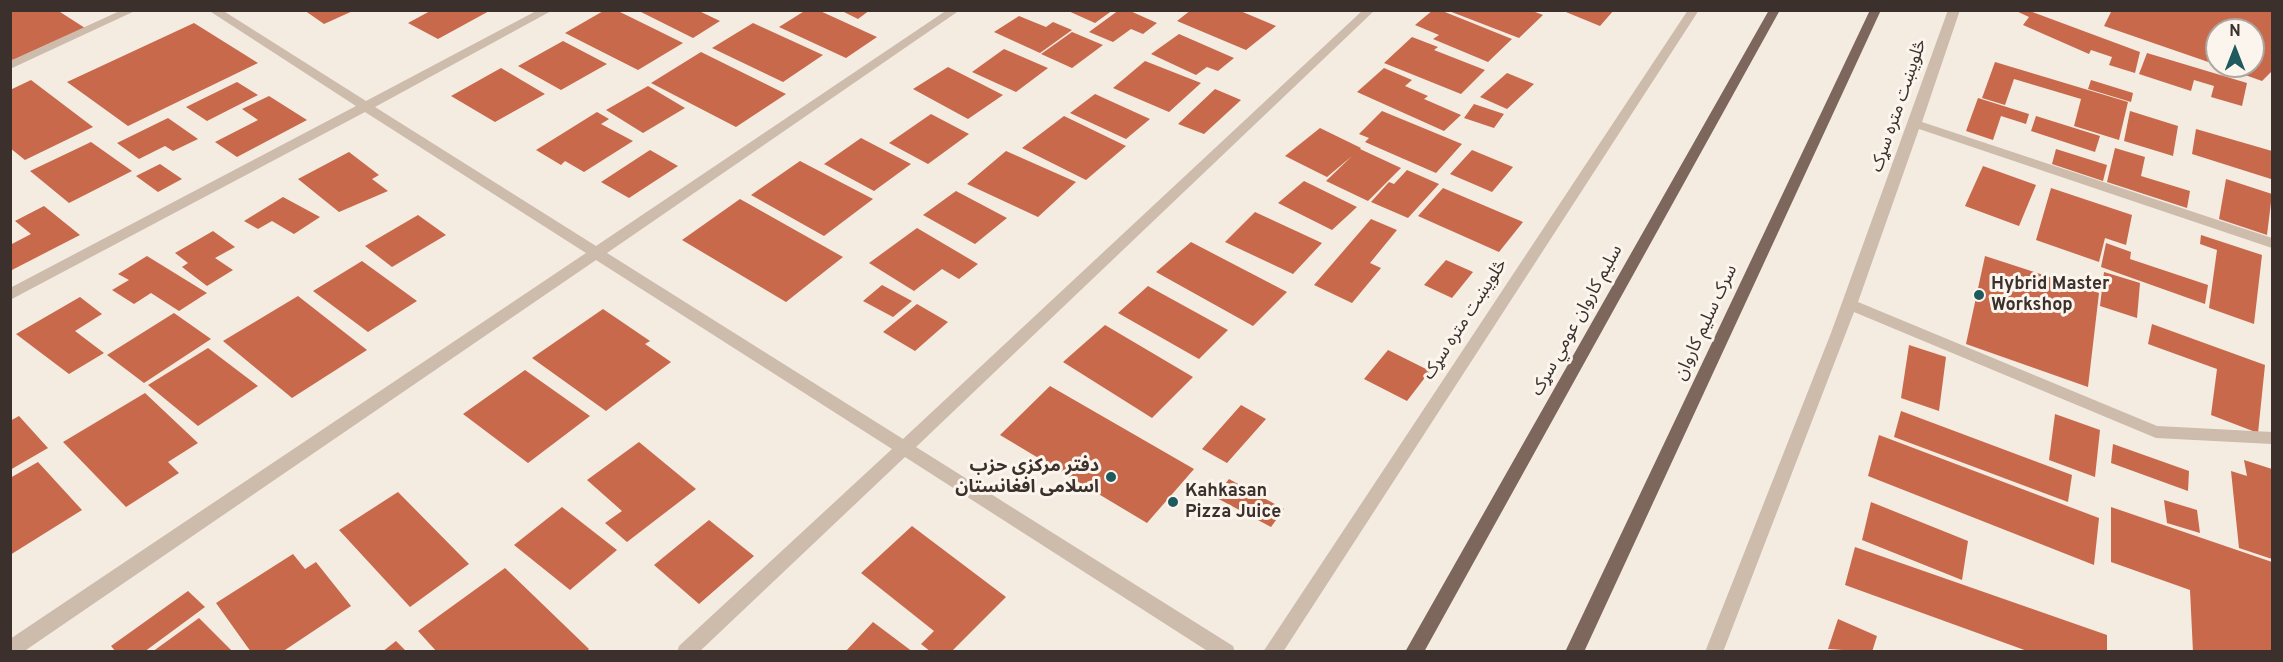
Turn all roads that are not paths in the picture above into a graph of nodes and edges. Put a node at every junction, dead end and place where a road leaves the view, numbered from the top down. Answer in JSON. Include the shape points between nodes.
{"nodes":[{"id":1,"x":132,"y":10,"type":"edge"},
{"id":2,"x":213,"y":10,"type":"edge"},
{"id":3,"x":548,"y":10,"type":"edge"},
{"id":4,"x":955,"y":10,"type":"edge"},
{"id":5,"x":1370,"y":10,"type":"edge"},
{"id":6,"x":1694,"y":10,"type":"edge"},
{"id":7,"x":1775,"y":10,"type":"edge"},
{"id":8,"x":1876,"y":10,"type":"edge"},
{"id":9,"x":1953,"y":10,"type":"edge"},
{"id":10,"x":10,"y":66,"type":"edge"},
{"id":11,"x":366,"y":107,"type":"junction"},
{"id":12,"x":1916,"y":124,"type":"junction"},
{"id":13,"x":2272,"y":243,"type":"edge"},
{"id":14,"x":598,"y":254,"type":"junction"},
{"id":15,"x":10,"y":295,"type":"edge"},
{"id":16,"x":1849,"y":304,"type":"junction"},
{"id":17,"x":2272,"y":438,"type":"edge"},
{"id":18,"x":905,"y":449,"type":"junction"},
{"id":19,"x":10,"y":650,"type":"edge"},
{"id":20,"x":686,"y":651,"type":"edge"},
{"id":21,"x":1226,"y":651,"type":"edge"},
{"id":22,"x":1272,"y":651,"type":"edge"},
{"id":23,"x":1414,"y":651,"type":"edge"},
{"id":24,"x":1574,"y":651,"type":"edge"},
{"id":25,"x":1714,"y":651,"type":"edge"}],
"edges":[{"from":1,"to":10,"type":"street"},
{"from":2,"to":11,"type":"street"},
{"from":3,"to":11,"type":"street"},
{"from":4,"to":14,"type":"street"},
{"from":5,"to":18,"type":"street"},
{"from":6,"to":22,"type":"street","name":"څلویښت متره سړک"},
{"from":7,"to":23,"type":"main road","name":"سلیم کاروان عومي سړک"},
{"from":8,"to":24,"type":"main road","name":"سرک سلیم کاروان"},
{"from":9,"to":12,"type":"street","name":"څلویښت متره سړک"},
{"from":11,"to":14,"type":"street"},
{"from":11,"to":15,"type":"street"},
{"from":12,"to":13,"type":"street"},
{"from":12,"to":16,"type":"street","name":"څلویښت متره سړک"},
{"from":14,"to":18,"type":"street"},
{"from":14,"to":19,"type":"street"},
{"from":16,"to":17,"type":"street","via":[[2156,432]]},
{"from":16,"to":25,"type":"street","name":"څلویښت متره سړک","via":[[1778,495]]},
{"from":18,"to":20,"type":"street"},
{"from":18,"to":21,"type":"street"}]}
